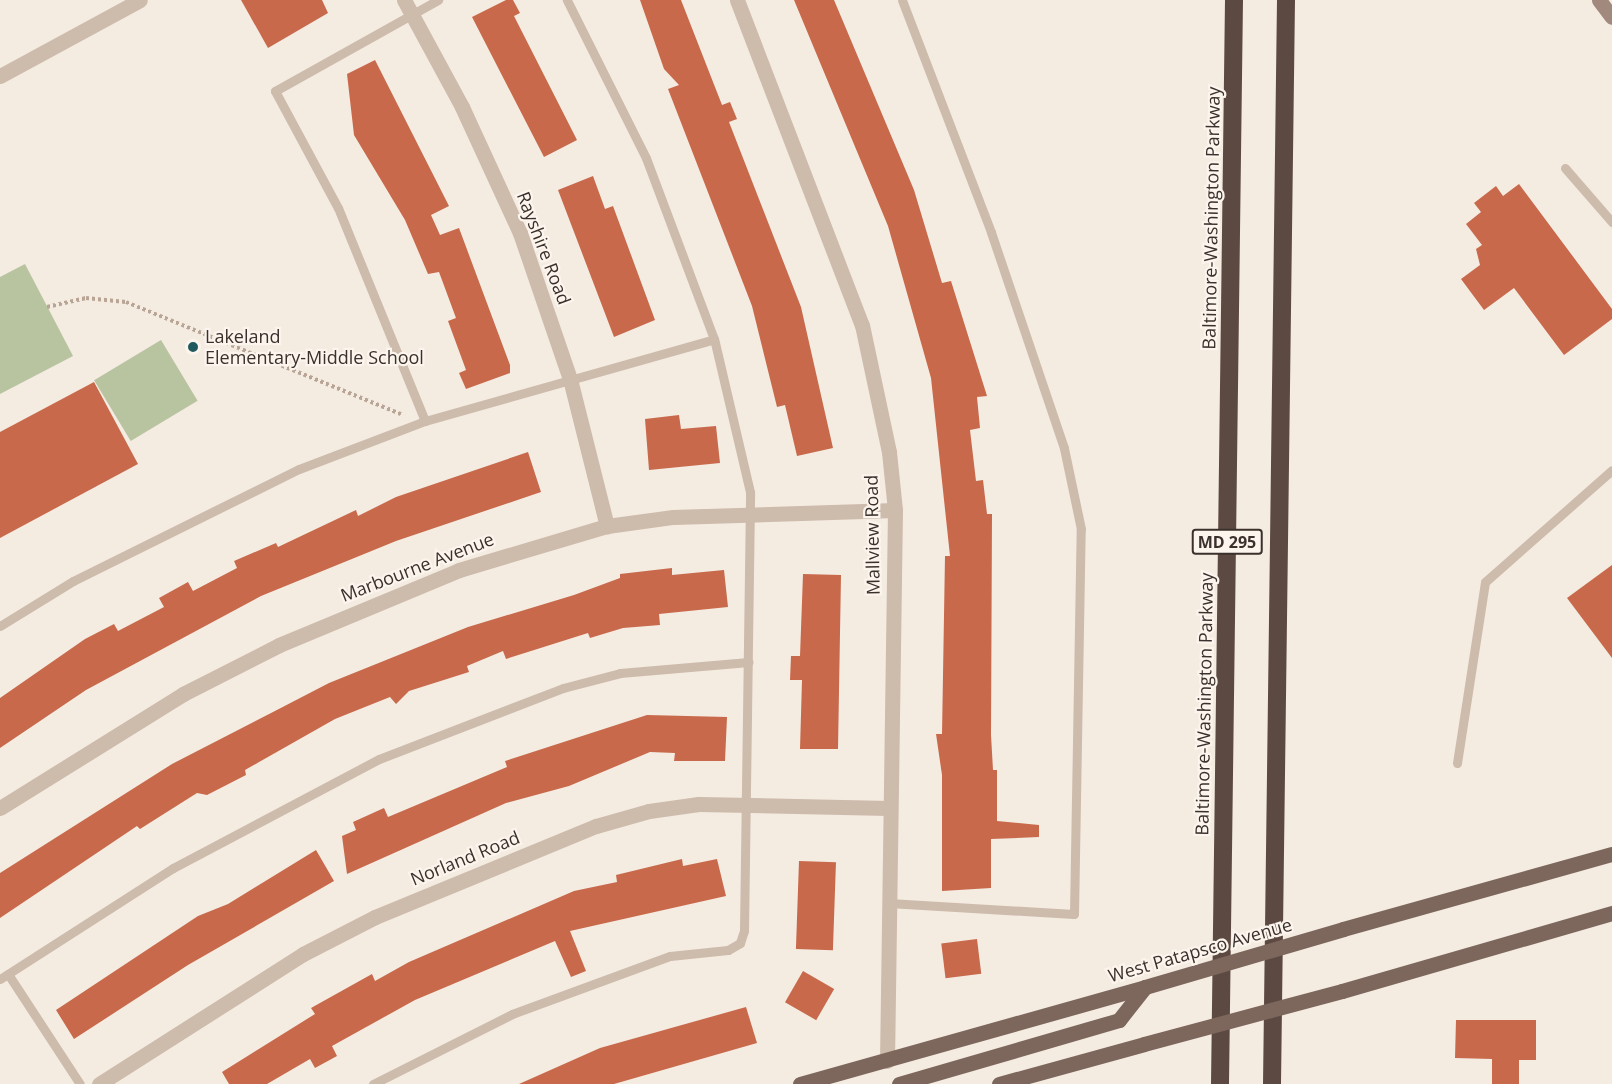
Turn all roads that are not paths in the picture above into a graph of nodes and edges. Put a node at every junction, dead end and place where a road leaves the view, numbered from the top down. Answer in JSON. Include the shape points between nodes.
{"nodes":[{"id":1,"x":140,"y":0,"type":"edge"},
{"id":2,"x":404,"y":0,"type":"edge"},
{"id":3,"x":438,"y":0,"type":"edge"},
{"id":4,"x":567,"y":0,"type":"edge"},
{"id":5,"x":737,"y":0,"type":"edge"},
{"id":6,"x":902,"y":0,"type":"edge"},
{"id":7,"x":1234,"y":0,"type":"edge"},
{"id":8,"x":1286,"y":0,"type":"edge"},
{"id":9,"x":1599,"y":0,"type":"edge"},
{"id":10,"x":412,"y":14,"type":"junction"},
{"id":11,"x":1612,"y":17,"type":"edge"},
{"id":12,"x":0,"y":76,"type":"edge"},
{"id":13,"x":1565,"y":168,"type":"dead end"},
{"id":14,"x":1612,"y":222,"type":"edge"},
{"id":15,"x":714,"y":339,"type":"junction"},
{"id":16,"x":570,"y":379,"type":"junction"},
{"id":17,"x":425,"y":421,"type":"junction"},
{"id":18,"x":1612,"y":470,"type":"edge"},
{"id":19,"x":894,"y":510,"type":"junction"},
{"id":20,"x":751,"y":514,"type":"junction"},
{"id":21,"x":607,"y":526,"type":"junction"},
{"id":22,"x":0,"y":626,"type":"edge"},
{"id":23,"x":749,"y":662,"type":"junction"},
{"id":24,"x":1457,"y":763,"type":"dead end"},
{"id":25,"x":747,"y":804,"type":"junction"},
{"id":26,"x":0,"y":808,"type":"edge"},
{"id":27,"x":888,"y":808,"type":"junction"},
{"id":28,"x":1612,"y":854,"type":"edge"},
{"id":29,"x":890,"y":903,"type":"junction"},
{"id":30,"x":1612,"y":913,"type":"edge"},
{"id":31,"x":4,"y":977,"type":"edge"},
{"id":32,"x":1145,"y":987,"type":"junction"},
{"id":33,"x":887,"y":1060,"type":"junction"},
{"id":34,"x":80,"y":1084,"type":"edge"},
{"id":35,"x":99,"y":1084,"type":"edge"},
{"id":36,"x":373,"y":1084,"type":"edge"},
{"id":37,"x":800,"y":1084,"type":"edge"},
{"id":38,"x":899,"y":1084,"type":"edge"},
{"id":39,"x":999,"y":1084,"type":"edge"},
{"id":40,"x":1220,"y":1084,"type":"edge"},
{"id":41,"x":1272,"y":1084,"type":"edge"}],
"edges":[{"from":1,"to":12,"type":"street"},
{"from":2,"to":10,"type":"street","name":"Rayshire Road"},
{"from":3,"to":10,"type":"lane"},
{"from":4,"to":15,"type":"lane","via":[[645,158]]},
{"from":5,"to":19,"type":"street","name":"Mallview Road","via":[[862,325],[889,452]]},
{"from":6,"to":29,"type":"lane","via":[[995,242],[1064,448],[1081,529],[1074,914]]},
{"from":7,"to":40,"type":"highway","name":"Baltimore-Washington Parkway","number":"MD 295"},
{"from":8,"to":41,"type":"highway","number":"MD 295"},
{"from":9,"to":11,"type":"main road"},
{"from":10,"to":16,"type":"street","name":"Rayshire Road","via":[[462,107],[515,222]]},
{"from":10,"to":17,"type":"lane","via":[[275,91],[343,219]]},
{"from":13,"to":14,"type":"lane"},
{"from":15,"to":16,"type":"lane"},
{"from":15,"to":20,"type":"lane","via":[[750,492]]},
{"from":16,"to":17,"type":"lane"},
{"from":16,"to":21,"type":"street","name":"Rayshire Road"},
{"from":17,"to":22,"type":"lane","via":[[299,469],[197,516],[73,581]]},
{"from":18,"to":24,"type":"lane","via":[[1485,582]]},
{"from":19,"to":20,"type":"street","name":"Marbourne Avenue"},
{"from":19,"to":27,"type":"street","name":"Mallview Road"},
{"from":20,"to":21,"type":"street","name":"Marbourne Avenue"},
{"from":20,"to":23,"type":"lane"},
{"from":21,"to":26,"type":"street","name":"Marbourne Avenue","via":[[459,570],[279,645],[183,694]]},
{"from":23,"to":25,"type":"lane"},
{"from":23,"to":31,"type":"lane","via":[[667,666],[597,679],[379,759],[173,868]]},
{"from":25,"to":27,"type":"street","name":"Norland Road"},
{"from":25,"to":35,"type":"street","name":"Norland Road","via":[[649,811],[597,826],[454,882],[303,954]]},
{"from":25,"to":36,"type":"lane","via":[[744,931],[740,943],[728,950],[670,956],[602,979],[512,1014]]},
{"from":27,"to":29,"type":"street","name":"Mallview Road"},
{"from":28,"to":32,"type":"main road","name":"West Patapsco Avenue","bridge":true},
{"from":29,"to":33,"type":"street","name":"Mallview Road"},
{"from":30,"to":39,"type":"main road","bridge":true},
{"from":31,"to":34,"type":"lane"},
{"from":32,"to":33,"type":"main road","name":"West Patapsco Avenue"},
{"from":32,"to":38,"type":"main road","via":[[1119,1020]]},
{"from":33,"to":37,"type":"main road","name":"West Patapsco Avenue"}]}
